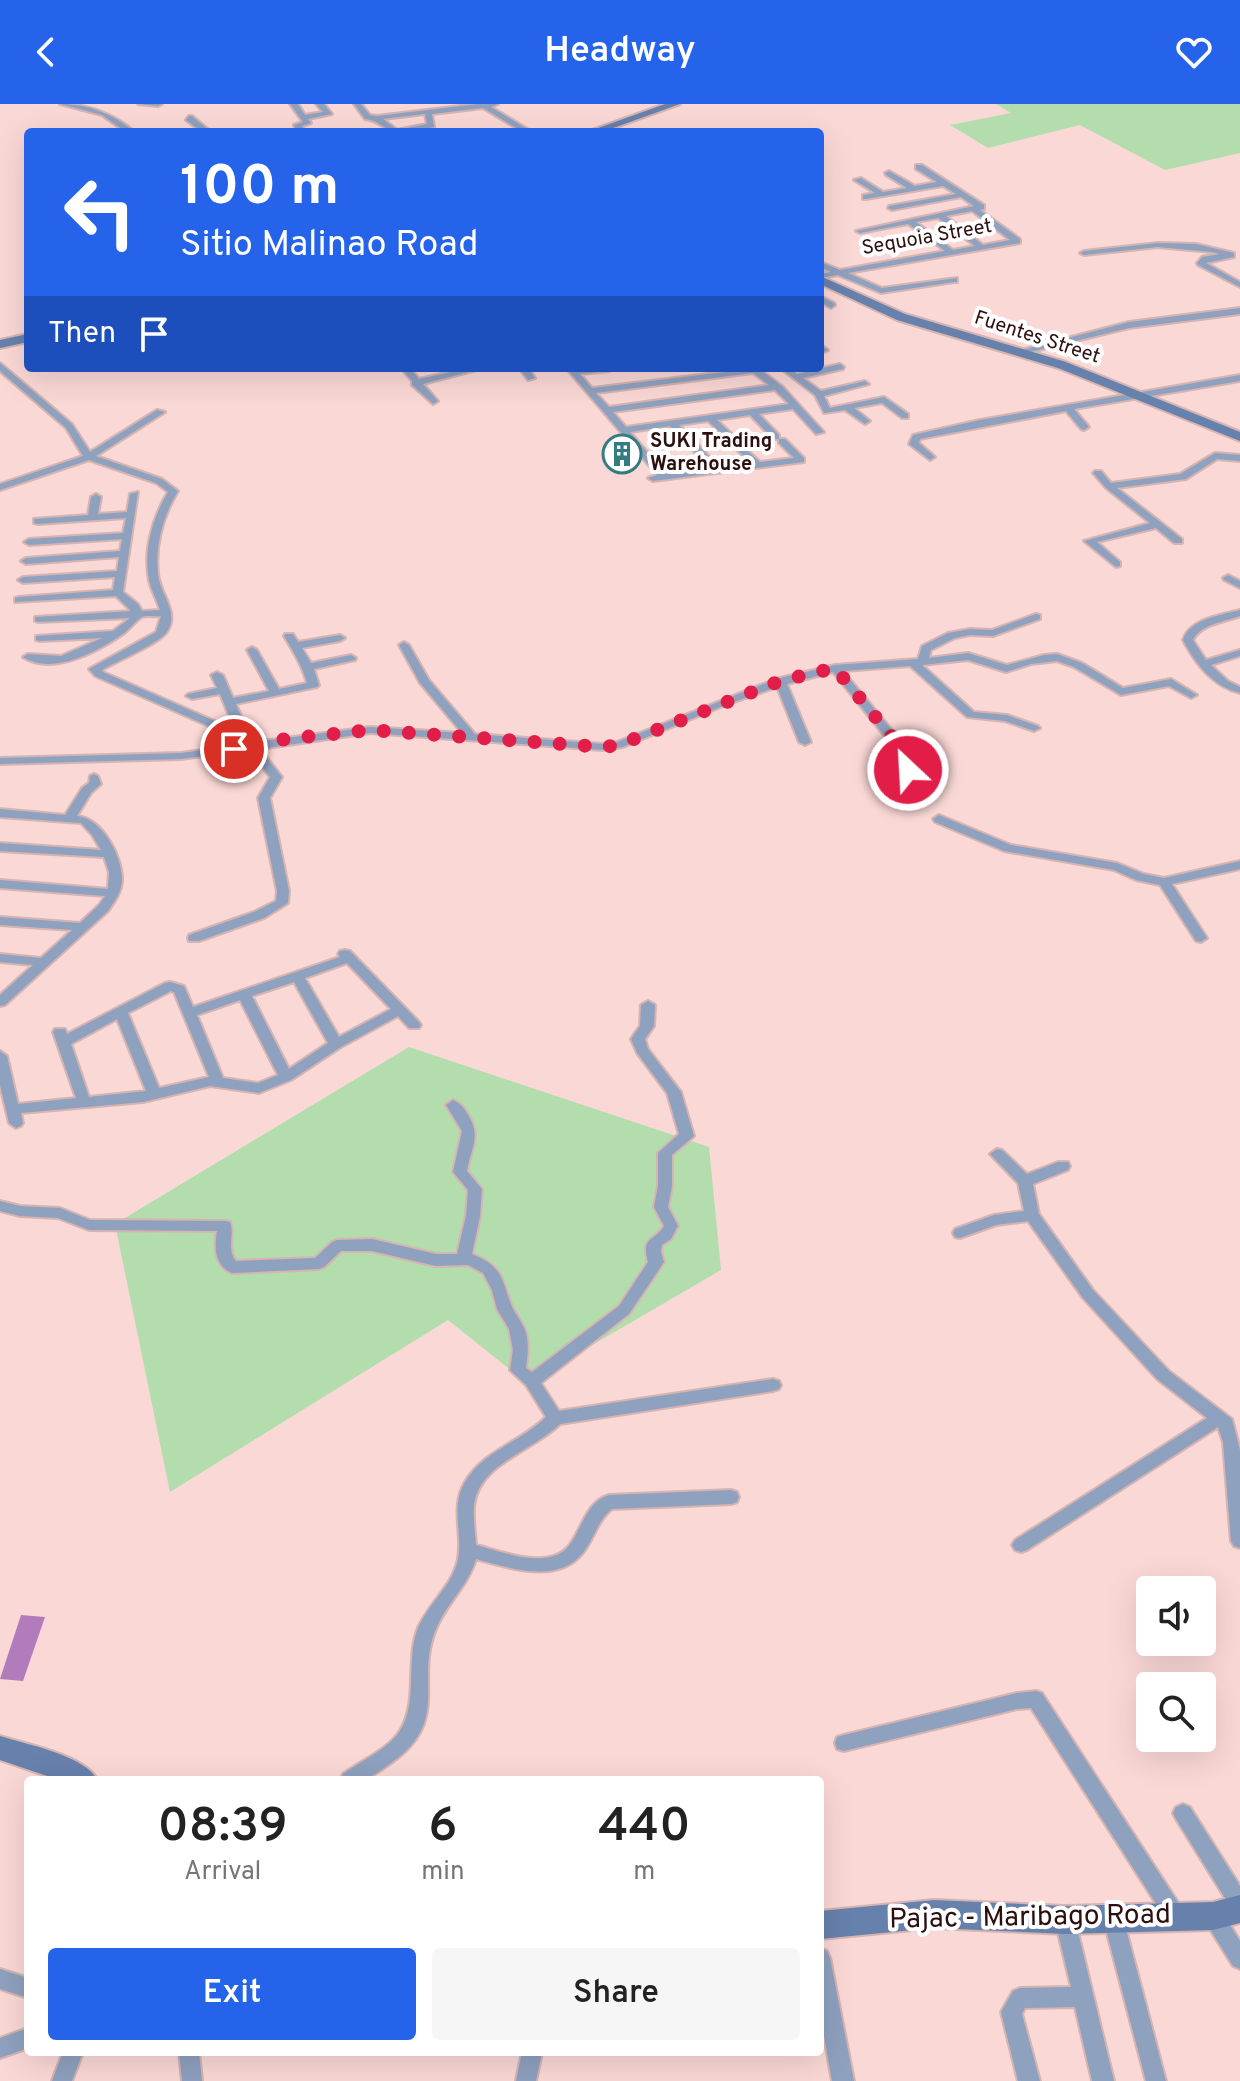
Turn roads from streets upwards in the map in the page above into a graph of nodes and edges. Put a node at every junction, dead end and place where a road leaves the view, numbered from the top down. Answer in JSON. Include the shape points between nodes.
{"nodes":[{"id":1,"x":64,"y":104,"type":"edge"},
{"id":2,"x":158,"y":104,"type":"edge"},
{"id":3,"x":294,"y":104,"type":"edge"},
{"id":4,"x":320,"y":104,"type":"edge"},
{"id":5,"x":357,"y":104,"type":"edge"},
{"id":6,"x":401,"y":104,"type":"edge"},
{"id":7,"x":495,"y":104,"type":"edge"},
{"id":8,"x":675,"y":104,"type":"edge"},
{"id":9,"x":144,"y":105,"type":"edge"},
{"id":10,"x":484,"y":105,"type":"edge"},
{"id":11,"x":445,"y":107,"type":"edge"},
{"id":12,"x":428,"y":111,"type":"junction"},
{"id":13,"x":409,"y":113,"type":"junction"},
{"id":14,"x":304,"y":117,"type":"junction"},
{"id":15,"x":189,"y":118,"type":"dead end"},
{"id":16,"x":377,"y":118,"type":"junction"},
{"id":17,"x":125,"y":128,"type":"edge"},
{"id":18,"x":202,"y":128,"type":"edge"},
{"id":19,"x":299,"y":128,"type":"edge"},
{"id":20,"x":389,"y":128,"type":"edge"},
{"id":21,"x":416,"y":128,"type":"edge"},
{"id":22,"x":521,"y":128,"type":"edge"},
{"id":23,"x":604,"y":128,"type":"edge"},
{"id":24,"x":919,"y":167,"type":"dead end"},
{"id":25,"x":889,"y":173,"type":"dead end"},
{"id":26,"x":858,"y":180,"type":"dead end"},
{"id":27,"x":945,"y":183,"type":"junction"},
{"id":28,"x":914,"y":189,"type":"junction"},
{"id":29,"x":882,"y":194,"type":"junction"},
{"id":30,"x":962,"y":195,"type":"junction"},
{"id":31,"x":866,"y":197,"type":"dead end"},
{"id":32,"x":892,"y":208,"type":"dead end"},
{"id":33,"x":977,"y":208,"type":"junction"},
{"id":34,"x":939,"y":215,"type":"junction"},
{"id":35,"x":909,"y":221,"type":"junction"},
{"id":36,"x":860,"y":231,"type":"dead end"},
{"id":37,"x":928,"y":237,"type":"junction"},
{"id":38,"x":881,"y":246,"type":"dead end"},
{"id":39,"x":981,"y":247,"type":"junction"},
{"id":40,"x":951,"y":252,"type":"junction"},
{"id":41,"x":1084,"y":253,"type":"dead end"},
{"id":42,"x":1236,"y":254,"type":"edge"},
{"id":43,"x":928,"y":256,"type":"junction"},
{"id":44,"x":891,"y":262,"type":"junction"},
{"id":45,"x":937,"y":264,"type":"dead end"},
{"id":46,"x":824,"y":266,"type":"edge"},
{"id":47,"x":900,"y":269,"type":"dead end"},
{"id":48,"x":839,"y":272,"type":"junction"},
{"id":49,"x":946,"y":272,"type":"dead end"},
{"id":50,"x":910,"y":277,"type":"dead end"},
{"id":51,"x":824,"y":278,"type":"edge"},
{"id":52,"x":824,"y":280,"type":"edge"},
{"id":53,"x":919,"y":285,"type":"junction"},
{"id":54,"x":1240,"y":285,"type":"edge"},
{"id":55,"x":1240,"y":311,"type":"edge"},
{"id":56,"x":24,"y":339,"type":"edge"},
{"id":57,"x":0,"y":344,"type":"edge"},
{"id":58,"x":1022,"y":351,"type":"junction"},
{"id":59,"x":0,"y":366,"type":"edge"},
{"id":60,"x":840,"y":367,"type":"dead end"},
{"id":61,"x":408,"y":372,"type":"edge"},
{"id":62,"x":463,"y":372,"type":"edge"},
{"id":63,"x":526,"y":372,"type":"edge"},
{"id":64,"x":574,"y":372,"type":"edge"},
{"id":65,"x":732,"y":372,"type":"edge"},
{"id":66,"x":758,"y":372,"type":"edge"},
{"id":67,"x":789,"y":372,"type":"edge"},
{"id":68,"x":531,"y":378,"type":"dead end"},
{"id":69,"x":1240,"y":378,"type":"edge"},
{"id":70,"x":799,"y":380,"type":"junction"},
{"id":71,"x":415,"y":383,"type":"junction"},
{"id":72,"x":865,"y":384,"type":"dead end"},
{"id":73,"x":779,"y":388,"type":"junction"},
{"id":74,"x":590,"y":391,"type":"junction"},
{"id":75,"x":819,"y":394,"type":"junction"},
{"id":76,"x":1140,"y":395,"type":"junction"},
{"id":77,"x":433,"y":401,"type":"dead end"},
{"id":78,"x":794,"y":406,"type":"junction"},
{"id":79,"x":848,"y":408,"type":"junction"},
{"id":80,"x":1068,"y":408,"type":"junction"},
{"id":81,"x":607,"y":410,"type":"junction"},
{"id":82,"x":160,"y":412,"type":"dead end"},
{"id":83,"x":752,"y":412,"type":"junction"},
{"id":84,"x":905,"y":416,"type":"dead end"},
{"id":85,"x":710,"y":418,"type":"junction"},
{"id":86,"x":865,"y":421,"type":"dead end"},
{"id":87,"x":672,"y":423,"type":"junction"},
{"id":88,"x":1084,"y":427,"type":"dead end"},
{"id":89,"x":624,"y":430,"type":"junction"},
{"id":90,"x":819,"y":432,"type":"dead end"},
{"id":91,"x":1240,"y":437,"type":"edge"},
{"id":92,"x":89,"y":457,"type":"junction"},
{"id":93,"x":930,"y":457,"type":"dead end"},
{"id":94,"x":1240,"y":458,"type":"edge"},
{"id":95,"x":758,"y":465,"type":"junction"},
{"id":96,"x":717,"y":470,"type":"junction"},
{"id":97,"x":1098,"y":473,"type":"dead end"},
{"id":98,"x":1109,"y":486,"type":"junction"},
{"id":99,"x":0,"y":487,"type":"edge"},
{"id":100,"x":135,"y":494,"type":"dead end"},
{"id":101,"x":96,"y":497,"type":"dead end"},
{"id":102,"x":56,"y":506,"type":"dead end"},
{"id":103,"x":130,"y":515,"type":"junction"},
{"id":104,"x":92,"y":518,"type":"junction"},
{"id":105,"x":56,"y":520,"type":"junction"},
{"id":106,"x":38,"y":521,"type":"dead end"},
{"id":107,"x":1156,"y":525,"type":"junction"},
{"id":108,"x":128,"y":536,"type":"junction"},
{"id":109,"x":1178,"y":541,"type":"dead end"},
{"id":110,"x":29,"y":542,"type":"dead end"},
{"id":111,"x":125,"y":554,"type":"junction"},
{"id":112,"x":26,"y":561,"type":"dead end"},
{"id":113,"x":1116,"y":564,"type":"dead end"},
{"id":114,"x":122,"y":574,"type":"junction"},
{"id":115,"x":1228,"y":578,"type":"dead end"},
{"id":116,"x":23,"y":580,"type":"dead end"},
{"id":117,"x":1240,"y":585,"type":"edge"},
{"id":118,"x":118,"y":593,"type":"junction"},
{"id":119,"x":19,"y":600,"type":"dead end"},
{"id":120,"x":165,"y":613,"type":"junction"},
{"id":121,"x":138,"y":614,"type":"junction"},
{"id":122,"x":1036,"y":617,"type":"dead end"},
{"id":123,"x":1237,"y":617,"type":"edge"},
{"id":124,"x":39,"y":619,"type":"dead end"},
{"id":125,"x":1199,"y":626,"type":"junction"},
{"id":126,"x":115,"y":634,"type":"junction"},
{"id":127,"x":1213,"y":636,"type":"dead end"},
{"id":128,"x":40,"y":638,"type":"dead end"},
{"id":129,"x":340,"y":638,"type":"dead end"},
{"id":130,"x":404,"y":645,"type":"dead end"},
{"id":131,"x":252,"y":650,"type":"dead end"},
{"id":132,"x":1240,"y":653,"type":"edge"},
{"id":133,"x":28,"y":657,"type":"dead end"},
{"id":134,"x":351,"y":658,"type":"dead end"},
{"id":135,"x":918,"y":663,"type":"junction"},
{"id":136,"x":1207,"y":663,"type":"junction"},
{"id":137,"x":308,"y":667,"type":"junction"},
{"id":138,"x":835,"y":668,"type":"junction"},
{"id":139,"x":217,"y":675,"type":"dead end"},
{"id":140,"x":780,"y":681,"type":"junction"},
{"id":141,"x":225,"y":690,"type":"junction"},
{"id":142,"x":1240,"y":690,"type":"edge"},
{"id":143,"x":276,"y":694,"type":"junction"},
{"id":144,"x":1191,"y":695,"type":"dead end"},
{"id":145,"x":192,"y":696,"type":"dead end"},
{"id":146,"x":231,"y":702,"type":"junction"},
{"id":147,"x":1034,"y":728,"type":"dead end"},
{"id":148,"x":471,"y":737,"type":"junction"},
{"id":149,"x":247,"y":740,"type":"junction"},
{"id":150,"x":805,"y":742,"type":"dead end"},
{"id":151,"x":105,"y":759,"type":"junction"},
{"id":152,"x":0,"y":761,"type":"edge"},
{"id":153,"x":908,"y":770,"type":"dead end"},
{"id":154,"x":0,"y":813,"type":"edge"},
{"id":155,"x":70,"y":817,"type":"junction"},
{"id":156,"x":939,"y":819,"type":"dead end"},
{"id":157,"x":0,"y":847,"type":"edge"},
{"id":158,"x":108,"y":854,"type":"junction"},
{"id":159,"x":1240,"y":865,"type":"edge"},
{"id":160,"x":1164,"y":882,"type":"junction"},
{"id":161,"x":0,"y":884,"type":"edge"},
{"id":162,"x":113,"y":893,"type":"junction"},
{"id":163,"x":0,"y":921,"type":"edge"},
{"id":164,"x":83,"y":927,"type":"junction"},
{"id":165,"x":194,"y":938,"type":"dead end"},
{"id":166,"x":1201,"y":938,"type":"dead end"},
{"id":167,"x":0,"y":958,"type":"edge"},
{"id":168,"x":45,"y":962,"type":"junction"},
{"id":169,"x":297,"y":976,"type":"junction"},
{"id":170,"x":244,"y":994,"type":"junction"},
{"id":171,"x":2,"y":999,"type":"edge"},
{"id":172,"x":648,"y":1005,"type":"dead end"},
{"id":173,"x":399,"y":1010,"type":"junction"},
{"id":174,"x":121,"y":1012,"type":"junction"},
{"id":175,"x":189,"y":1013,"type":"junction"},
{"id":176,"x":414,"y":1025,"type":"dead end"},
{"id":177,"x":336,"y":1044,"type":"junction"},
{"id":178,"x":0,"y":1056,"type":"edge"},
{"id":179,"x":286,"y":1077,"type":"junction"},
{"id":180,"x":218,"y":1082,"type":"junction"},
{"id":181,"x":154,"y":1094,"type":"junction"},
{"id":182,"x":84,"y":1102,"type":"junction"},
{"id":183,"x":453,"y":1105,"type":"dead end"},
{"id":184,"x":997,"y":1154,"type":"dead end"},
{"id":185,"x":1063,"y":1166,"type":"dead end"},
{"id":186,"x":1025,"y":1181,"type":"junction"},
{"id":187,"x":0,"y":1206,"type":"edge"},
{"id":188,"x":1032,"y":1215,"type":"junction"},
{"id":189,"x":960,"y":1233,"type":"dead end"},
{"id":190,"x":463,"y":1259,"type":"junction"},
{"id":191,"x":532,"y":1381,"type":"junction"},
{"id":192,"x":773,"y":1385,"type":"dead end"},
{"id":193,"x":555,"y":1418,"type":"junction"},
{"id":194,"x":1218,"y":1419,"type":"junction"},
{"id":195,"x":731,"y":1497,"type":"dead end"},
{"id":196,"x":1240,"y":1541,"type":"edge"},
{"id":197,"x":1021,"y":1545,"type":"dead end"},
{"id":198,"x":467,"y":1550,"type":"junction"},
{"id":199,"x":844,"y":1743,"type":"dead end"},
{"id":200,"x":0,"y":1748,"type":"edge"},
{"id":201,"x":78,"y":1776,"type":"edge"},
{"id":202,"x":355,"y":1776,"type":"edge"},
{"id":203,"x":1183,"y":1813,"type":"dead end"},
{"id":204,"x":1231,"y":1910,"type":"edge"},
{"id":205,"x":1177,"y":1917,"type":"junction"},
{"id":206,"x":1113,"y":1918,"type":"junction"},
{"id":207,"x":1065,"y":1920,"type":"junction"},
{"id":208,"x":824,"y":1925,"type":"edge"},
{"id":209,"x":1240,"y":1959,"type":"edge"},
{"id":210,"x":0,"y":1979,"type":"edge"},
{"id":211,"x":824,"y":1979,"type":"edge"},
{"id":212,"x":24,"y":1987,"type":"edge"},
{"id":213,"x":1083,"y":1997,"type":"junction"},
{"id":214,"x":24,"y":2039,"type":"edge"},
{"id":215,"x":0,"y":2048,"type":"edge"},
{"id":216,"x":71,"y":2056,"type":"edge"},
{"id":217,"x":189,"y":2056,"type":"edge"},
{"id":218,"x":531,"y":2056,"type":"edge"},
{"id":219,"x":62,"y":2081,"type":"edge"},
{"id":220,"x":192,"y":2081,"type":"edge"},
{"id":221,"x":526,"y":2081,"type":"edge"},
{"id":222,"x":843,"y":2081,"type":"edge"},
{"id":223,"x":1029,"y":2081,"type":"edge"},
{"id":224,"x":1103,"y":2081,"type":"edge"},
{"id":225,"x":1156,"y":2081,"type":"edge"}],
"edges":[{"from":1,"to":17,"type":"street","via":[[104,114]]},
{"from":2,"to":9,"type":"street"},
{"from":3,"to":14,"type":"street"},
{"from":4,"to":14,"type":"street","via":[[328,114]]},
{"from":5,"to":16,"type":"street","via":[[368,117]]},
{"from":6,"to":13,"type":"street"},
{"from":7,"to":10,"type":"street"},
{"from":8,"to":23,"type":"street"},
{"from":10,"to":11,"type":"street"},
{"from":10,"to":22,"type":"street"},
{"from":11,"to":12,"type":"street"},
{"from":12,"to":13,"type":"street"},
{"from":12,"to":21,"type":"street","via":[[431,125]]},
{"from":13,"to":16,"type":"street"},
{"from":14,"to":19,"type":"street","via":[[306,123]]},
{"from":15,"to":18,"type":"street"},
{"from":16,"to":20,"type":"street"},
{"from":24,"to":27,"type":"street"},
{"from":25,"to":28,"type":"street"},
{"from":26,"to":29,"type":"street"},
{"from":27,"to":28,"type":"street"},
{"from":27,"to":30,"type":"street"},
{"from":28,"to":29,"type":"street"},
{"from":29,"to":31,"type":"street"},
{"from":30,"to":32,"type":"street"},
{"from":30,"to":33,"type":"street"},
{"from":33,"to":34,"type":"street"},
{"from":33,"to":39,"type":"street","name":"Sequoia Street","via":[[1017,241]]},
{"from":34,"to":35,"type":"street"},
{"from":34,"to":39,"type":"street"},
{"from":35,"to":36,"type":"street"},
{"from":35,"to":37,"type":"street"},
{"from":37,"to":38,"type":"street"},
{"from":37,"to":40,"type":"street"},
{"from":39,"to":40,"type":"street","name":"Sequoia Street"},
{"from":40,"to":43,"type":"street","name":"Sequoia Street"},
{"from":41,"to":42,"type":"street","via":[[1179,245]]},
{"from":42,"to":54,"type":"street","via":[[1201,263]]},
{"from":43,"to":44,"type":"street","name":"Sequoia Street"},
{"from":43,"to":45,"type":"street"},
{"from":44,"to":47,"type":"street"},
{"from":44,"to":48,"type":"street","name":"Sequoia Street"},
{"from":46,"to":48,"type":"street"},
{"from":48,"to":51,"type":"street","name":"Sequoia Street"},
{"from":48,"to":53,"type":"street","via":[[881,291]]},
{"from":49,"to":53,"type":"street","via":[[954,280]]},
{"from":50,"to":53,"type":"street"},
{"from":52,"to":58,"type":"street","name":"Fuentes Street","via":[[901,317]]},
{"from":55,"to":58,"type":"street","via":[[1129,325]]},
{"from":56,"to":57,"type":"street"},
{"from":58,"to":76,"type":"street","name":"Fuentes Street"},
{"from":59,"to":92,"type":"street","via":[[69,426]]},
{"from":60,"to":70,"type":"street"},
{"from":61,"to":71,"type":"street"},
{"from":62,"to":71,"type":"street"},
{"from":63,"to":68,"type":"street"},
{"from":64,"to":74,"type":"street"},
{"from":65,"to":74,"type":"street"},
{"from":66,"to":73,"type":"street"},
{"from":67,"to":70,"type":"street"},
{"from":69,"to":76,"type":"street"},
{"from":70,"to":73,"type":"street"},
{"from":70,"to":75,"type":"street"},
{"from":71,"to":77,"type":"street"},
{"from":72,"to":75,"type":"street"},
{"from":73,"to":78,"type":"street"},
{"from":73,"to":81,"type":"street"},
{"from":74,"to":81,"type":"street"},
{"from":75,"to":79,"type":"street","via":[[827,411]]},
{"from":76,"to":80,"type":"street"},
{"from":76,"to":91,"type":"street","name":"Fuentes Street"},
{"from":78,"to":83,"type":"street"},
{"from":78,"to":90,"type":"street"},
{"from":79,"to":84,"type":"street","via":[[884,400]]},
{"from":79,"to":86,"type":"street"},
{"from":80,"to":88,"type":"street"},
{"from":80,"to":93,"type":"street","via":[[916,437],[914,444]]},
{"from":81,"to":89,"type":"street"},
{"from":82,"to":92,"type":"street"},
{"from":83,"to":85,"type":"street"},
{"from":83,"to":95,"type":"street","via":[[801,460]]},
{"from":85,"to":87,"type":"street"},
{"from":85,"to":95,"type":"street"},
{"from":87,"to":89,"type":"street"},
{"from":87,"to":96,"type":"street"},
{"from":89,"to":96,"type":"street","via":[[659,477]]},
{"from":92,"to":99,"type":"street"},
{"from":92,"to":120,"type":"street","via":[[159,481],[173,491],[156,525],[153,579],[166,601]]},
{"from":94,"to":98,"type":"street","via":[[1215,456],[1183,477]]},
{"from":95,"to":96,"type":"street"},
{"from":97,"to":98,"type":"street"},
{"from":98,"to":107,"type":"street"},
{"from":100,"to":103,"type":"street"},
{"from":101,"to":104,"type":"street"},
{"from":102,"to":105,"type":"street"},
{"from":103,"to":104,"type":"street"},
{"from":103,"to":108,"type":"street"},
{"from":104,"to":105,"type":"street"},
{"from":105,"to":106,"type":"street"},
{"from":107,"to":109,"type":"street"},
{"from":107,"to":113,"type":"street","via":[[1089,541]]},
{"from":108,"to":110,"type":"street"},
{"from":108,"to":111,"type":"street"},
{"from":111,"to":112,"type":"street"},
{"from":111,"to":114,"type":"street"},
{"from":114,"to":116,"type":"street"},
{"from":114,"to":118,"type":"street"},
{"from":115,"to":117,"type":"street"},
{"from":118,"to":119,"type":"street"},
{"from":118,"to":121,"type":"street"},
{"from":120,"to":121,"type":"street"},
{"from":120,"to":149,"type":"street","via":[[160,634],[95,669]]},
{"from":121,"to":124,"type":"street"},
{"from":121,"to":126,"type":"street"},
{"from":122,"to":135,"type":"street","via":[[993,633],[943,638],[926,648]]},
{"from":123,"to":125,"type":"street"},
{"from":125,"to":127,"type":"street"},
{"from":125,"to":136,"type":"street","via":[[1189,635]]},
{"from":126,"to":128,"type":"street"},
{"from":126,"to":133,"type":"street","via":[[63,659]]},
{"from":129,"to":137,"type":"street","via":[[292,641]]},
{"from":130,"to":148,"type":"street","via":[[424,681]]},
{"from":131,"to":143,"type":"street"},
{"from":132,"to":136,"type":"street"},
{"from":134,"to":137,"type":"street"},
{"from":135,"to":138,"type":"street"},
{"from":135,"to":144,"type":"street","via":[[967,656],[1006,669],[1038,657],[1066,657],[1121,692],[1171,682]]},
{"from":135,"to":147,"type":"street","via":[[971,715],[1007,718]]},
{"from":136,"to":142,"type":"street","via":[[1228,688]]},
{"from":137,"to":143,"type":"street","via":[[312,687]]},
{"from":138,"to":140,"type":"street"},
{"from":138,"to":153,"type":"street","via":[[902,749]]},
{"from":139,"to":141,"type":"street"},
{"from":140,"to":148,"type":"street","via":[[619,745]]},
{"from":140,"to":150,"type":"street"},
{"from":141,"to":145,"type":"street"},
{"from":141,"to":146,"type":"street"},
{"from":143,"to":146,"type":"street"},
{"from":146,"to":149,"type":"street"},
{"from":148,"to":149,"type":"street","via":[[370,730]]},
{"from":149,"to":151,"type":"street","via":[[217,753]]},
{"from":149,"to":165,"type":"street","via":[[276,777],[264,798],[282,903]]},
{"from":151,"to":152,"type":"street"},
{"from":151,"to":155,"type":"street","via":[[95,784]]},
{"from":154,"to":155,"type":"street"},
{"from":155,"to":158,"type":"street","via":[[93,827]]},
{"from":156,"to":160,"type":"street","via":[[1008,848],[1117,867]]},
{"from":157,"to":158,"type":"street"},
{"from":158,"to":162,"type":"street"},
{"from":159,"to":160,"type":"street"},
{"from":160,"to":166,"type":"street"},
{"from":161,"to":162,"type":"street"},
{"from":162,"to":164,"type":"street"},
{"from":163,"to":164,"type":"street"},
{"from":164,"to":168,"type":"street"},
{"from":167,"to":168,"type":"street"},
{"from":168,"to":171,"type":"street"},
{"from":169,"to":170,"type":"street"},
{"from":169,"to":173,"type":"street","via":[[345,954]]},
{"from":169,"to":177,"type":"street"},
{"from":170,"to":175,"type":"street"},
{"from":170,"to":179,"type":"street"},
{"from":172,"to":191,"type":"street","via":[[647,1026],[638,1039],[674,1092],[687,1136],[665,1153],[661,1207],[671,1226],[655,1242],[656,1262],[624,1310]]},
{"from":173,"to":176,"type":"street"},
{"from":173,"to":177,"type":"street"},
{"from":174,"to":175,"type":"street","via":[[170,986],[179,989]]},
{"from":174,"to":181,"type":"street"},
{"from":174,"to":182,"type":"street","via":[[62,1037]]},
{"from":175,"to":180,"type":"street"},
{"from":177,"to":179,"type":"street"},
{"from":178,"to":182,"type":"street","via":[[14,1116]]},
{"from":179,"to":180,"type":"street","via":[[259,1088]]},
{"from":180,"to":181,"type":"street"},
{"from":181,"to":182,"type":"street"},
{"from":183,"to":190,"type":"street","via":[[469,1124],[471,1137],[460,1172],[475,1189]]},
{"from":184,"to":186,"type":"street"},
{"from":185,"to":186,"type":"street"},
{"from":186,"to":188,"type":"street"},
{"from":187,"to":190,"type":"street","via":[[60,1213],[89,1225],[225,1226],[221,1250],[232,1267],[319,1263],[337,1246],[372,1245],[436,1260]]},
{"from":188,"to":189,"type":"street","via":[[994,1220]]},
{"from":188,"to":194,"type":"street","via":[[1088,1294],[1138,1352]]},
{"from":190,"to":191,"type":"street","via":[[488,1269],[500,1289],[517,1328],[518,1370]]},
{"from":191,"to":193,"type":"street"},
{"from":192,"to":193,"type":"street"},
{"from":193,"to":198,"type":"street","via":[[491,1462],[472,1486],[464,1515]]},
{"from":194,"to":196,"type":"street","via":[[1226,1424],[1231,1442]]},
{"from":194,"to":197,"type":"street"},
{"from":195,"to":198,"type":"street","via":[[609,1502],[598,1511],[573,1555],[556,1565]]},
{"from":198,"to":202,"type":"street","via":[[460,1578],[424,1639],[412,1732]]},
{"from":199,"to":205,"type":"street","via":[[1036,1699]]},
{"from":200,"to":201,"type":"street"},
{"from":203,"to":204,"type":"street"},
{"from":204,"to":205,"type":"street","name":"Pajac - Maribago Road"},
{"from":204,"to":209,"type":"street"},
{"from":205,"to":206,"type":"street","name":"Pajac - Maribago Road"},
{"from":206,"to":207,"type":"street","name":"Pajac - Maribago Road"},
{"from":206,"to":225,"type":"street"},
{"from":207,"to":208,"type":"street","name":"Pajac - Maribago Road","via":[[934,1914]]},
{"from":207,"to":213,"type":"street"},
{"from":210,"to":212,"type":"street"},
{"from":211,"to":222,"type":"street"},
{"from":213,"to":223,"type":"street","via":[[1020,1998],[1013,2005]]},
{"from":213,"to":224,"type":"street"},
{"from":214,"to":215,"type":"street"},
{"from":216,"to":219,"type":"street"},
{"from":217,"to":220,"type":"street"},
{"from":218,"to":221,"type":"street"}]}
